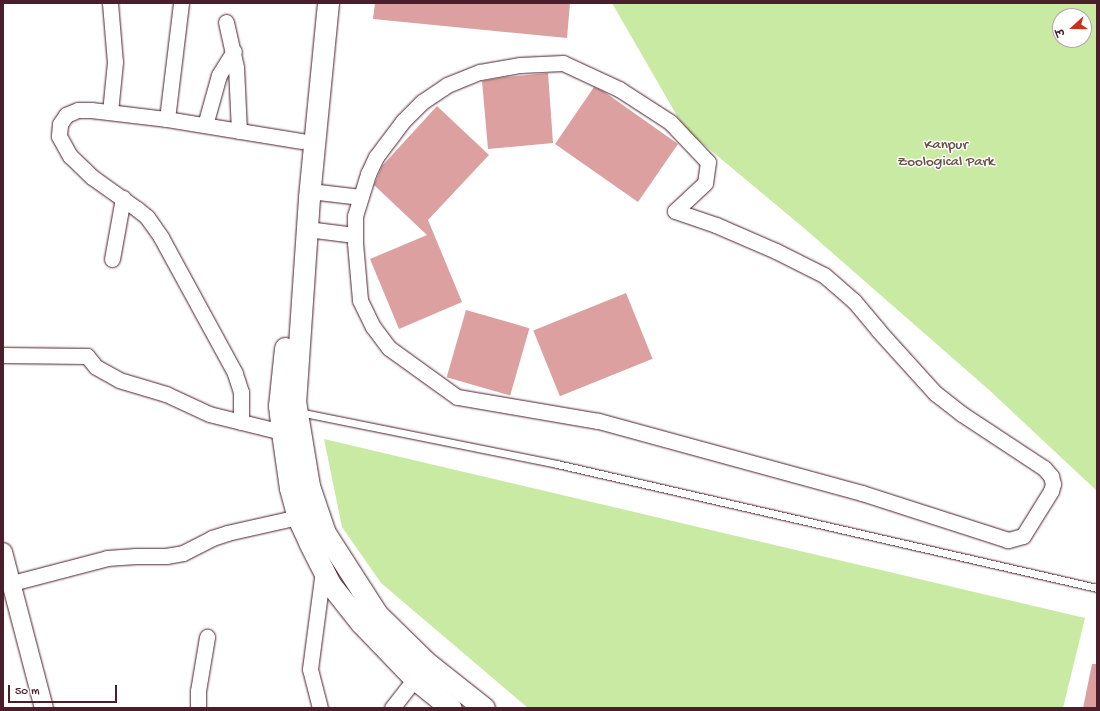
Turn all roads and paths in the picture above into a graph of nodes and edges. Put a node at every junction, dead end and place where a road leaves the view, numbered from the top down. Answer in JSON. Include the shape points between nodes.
{"nodes":[{"id":1,"x":110,"y":3,"type":"edge"},
{"id":2,"x":181,"y":3,"type":"edge"},
{"id":3,"x":314,"y":3,"type":"edge"},
{"id":4,"x":328,"y":3,"type":"edge"},
{"id":5,"x":226,"y":22,"type":"dead end"},
{"id":6,"x":234,"y":50,"type":"junction"},
{"id":7,"x":110,"y":112,"type":"junction"},
{"id":8,"x":167,"y":119,"type":"junction"},
{"id":9,"x":205,"y":125,"type":"junction"},
{"id":10,"x":239,"y":131,"type":"junction"},
{"id":11,"x":302,"y":141,"type":"junction"},
{"id":12,"x":310,"y":190,"type":"junction"},
{"id":13,"x":361,"y":197,"type":"junction"},
{"id":14,"x":123,"y":198,"type":"junction"},
{"id":15,"x":307,"y":229,"type":"junction"},
{"id":16,"x":355,"y":235,"type":"junction"},
{"id":17,"x":112,"y":259,"type":"dead end"},
{"id":18,"x":3,"y":355,"type":"edge"},
{"id":19,"x":297,"y":412,"type":"junction"},
{"id":20,"x":241,"y":422,"type":"junction"},
{"id":21,"x":282,"y":432,"type":"junction"},
{"id":22,"x":318,"y":511,"type":"junction"},
{"id":23,"x":298,"y":518,"type":"junction"},
{"id":24,"x":3,"y":552,"type":"edge"},
{"id":25,"x":323,"y":570,"type":"junction"},
{"id":26,"x":12,"y":583,"type":"junction"},
{"id":27,"x":1097,"y":588,"type":"edge"},
{"id":28,"x":207,"y":637,"type":"dead end"},
{"id":29,"x":415,"y":679,"type":"junction"},
{"id":30,"x":44,"y":708,"type":"edge"},
{"id":31,"x":198,"y":708,"type":"edge"},
{"id":32,"x":320,"y":708,"type":"edge"},
{"id":33,"x":392,"y":708,"type":"edge"},
{"id":34,"x":451,"y":708,"type":"edge"},
{"id":35,"x":484,"y":708,"type":"edge"}],
"edges":[{"from":1,"to":7,"type":"street","via":[[115,62]]},
{"from":2,"to":8,"type":"street"},
{"from":3,"to":11,"type":"main road"},
{"from":4,"to":12,"type":"main road"},
{"from":5,"to":6,"type":"street"},
{"from":6,"to":9,"type":"street","via":[[219,75]]},
{"from":6,"to":10,"type":"street"},
{"from":7,"to":8,"type":"street"},
{"from":7,"to":14,"type":"street","via":[[78,110],[66,115],[60,124],[59,136],[70,156],[92,177]]},
{"from":8,"to":9,"type":"street"},
{"from":9,"to":10,"type":"street"},
{"from":10,"to":11,"type":"street"},
{"from":11,"to":21,"type":"main road","via":[[279,406]]},
{"from":12,"to":13,"type":"street"},
{"from":12,"to":15,"type":"main road"},
{"from":13,"to":16,"type":"street","via":[[355,216]]},
{"from":13,"to":16,"type":"street","via":[[376,157],[403,121],[422,102],[447,85],[480,72],[563,63],[619,89],[670,122],[708,162],[705,184],[675,211],[716,224],[824,275],[854,301],[935,393],[1044,468],[1051,476],[1053,484],[1023,536],[1008,540],[862,493],[598,421],[457,397],[389,348],[373,327],[360,300]]},
{"from":14,"to":17,"type":"street"},
{"from":14,"to":20,"type":"street","via":[[147,217],[161,237],[235,374],[241,392]]},
{"from":15,"to":16,"type":"street"},
{"from":15,"to":19,"type":"main road","via":[[295,401]]},
{"from":18,"to":20,"type":"street","via":[[86,356],[96,367],[119,380],[166,394],[209,414]]},
{"from":19,"to":22,"type":"main road","via":[[309,486]]},
{"from":19,"to":27,"type":"lane","via":[[557,464]]},
{"from":20,"to":21,"type":"street"},
{"from":21,"to":23,"type":"main road","via":[[290,488]]},
{"from":22,"to":23,"type":"street"},
{"from":22,"to":35,"type":"main road","via":[[325,533],[377,614],[426,662]]},
{"from":23,"to":25,"type":"main road"},
{"from":23,"to":26,"type":"street","via":[[228,533],[183,553],[107,558]]},
{"from":24,"to":26,"type":"street"},
{"from":25,"to":29,"type":"main road","via":[[330,584],[361,624]]},
{"from":25,"to":32,"type":"street","via":[[310,669]]},
{"from":26,"to":30,"type":"street"},
{"from":28,"to":31,"type":"street","via":[[198,691]]},
{"from":29,"to":33,"type":"street"},
{"from":29,"to":34,"type":"main road"}]}
